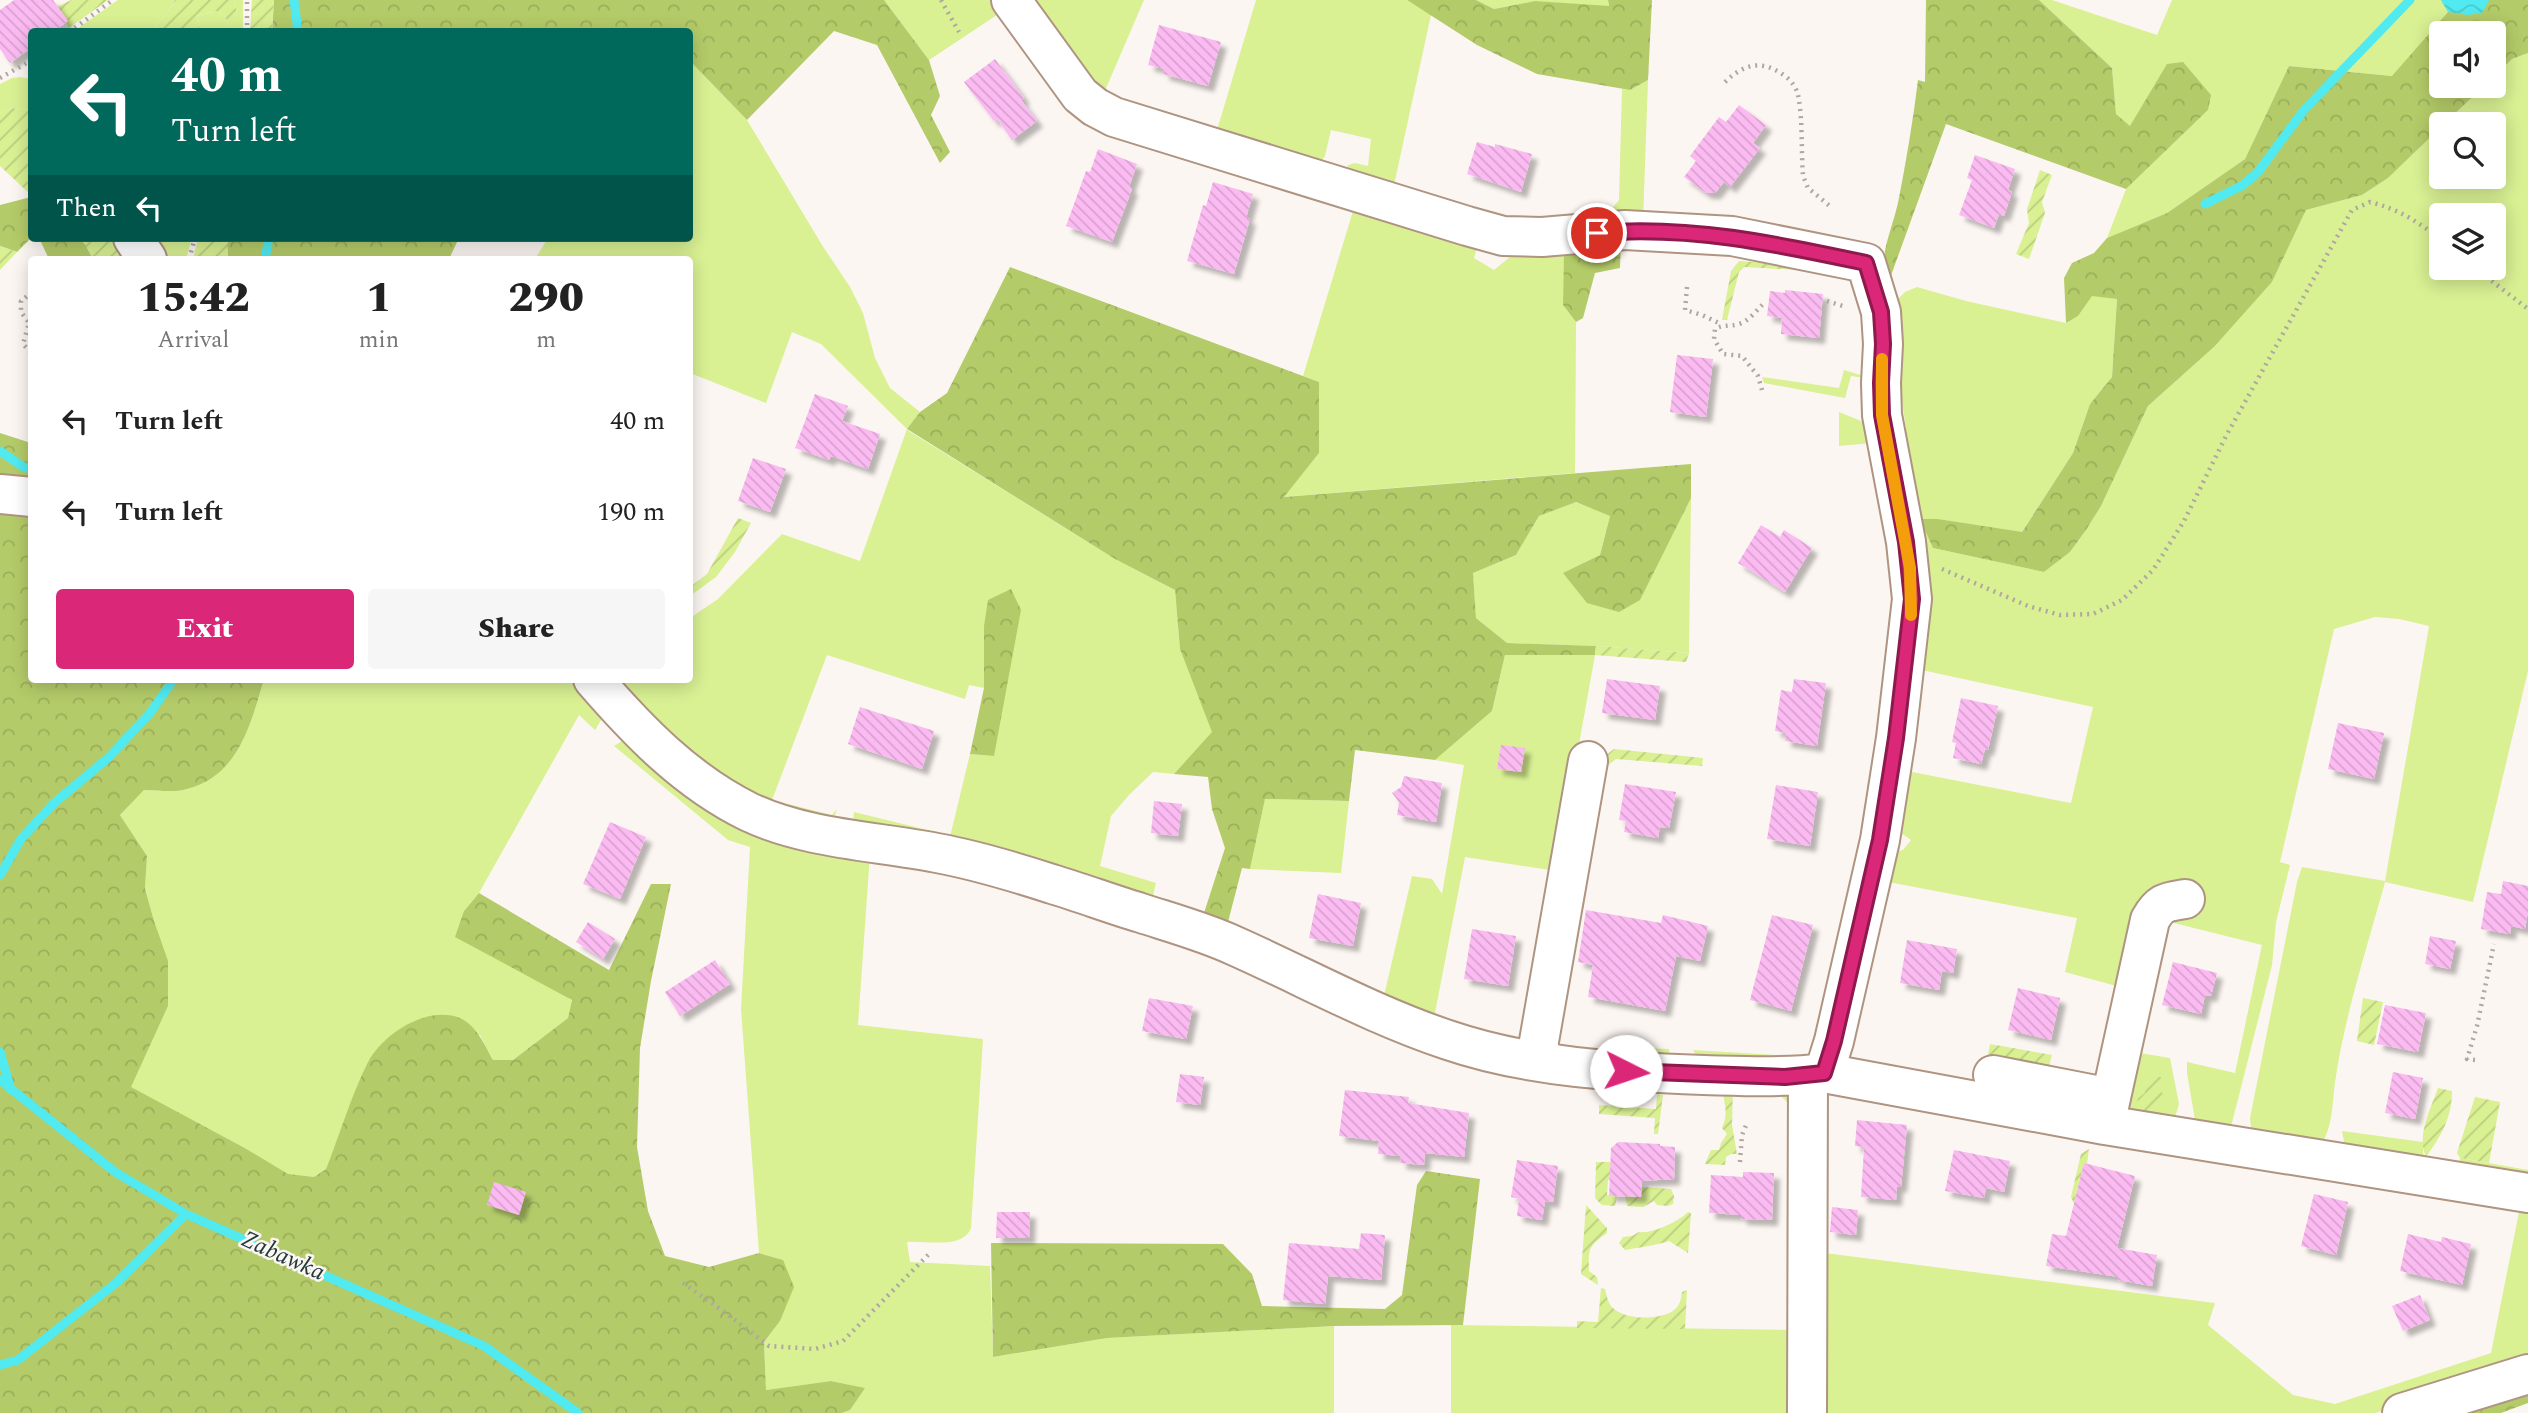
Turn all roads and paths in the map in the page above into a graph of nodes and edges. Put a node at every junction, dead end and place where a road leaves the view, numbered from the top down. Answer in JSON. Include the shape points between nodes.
{"nodes":[{"id":1,"x":113,"y":0,"type":"edge"},
{"id":2,"x":247,"y":0,"type":"edge"},
{"id":3,"x":941,"y":0,"type":"edge"},
{"id":4,"x":1011,"y":0,"type":"edge"},
{"id":5,"x":74,"y":28,"type":"edge"},
{"id":6,"x":247,"y":28,"type":"edge"},
{"id":7,"x":958,"y":32,"type":"dead end"},
{"id":8,"x":28,"y":62,"type":"edge"},
{"id":9,"x":0,"y":78,"type":"edge"},
{"id":10,"x":1725,"y":82,"type":"dead end"},
{"id":11,"x":1830,"y":207,"type":"dead end"},
{"id":12,"x":2429,"y":230,"type":"edge"},
{"id":13,"x":2491,"y":280,"type":"edge"},
{"id":14,"x":1687,"y":287,"type":"dead end"},
{"id":15,"x":28,"y":295,"type":"edge"},
{"id":16,"x":1763,"y":304,"type":"dead end"},
{"id":17,"x":2528,"y":309,"type":"edge"},
{"id":18,"x":28,"y":322,"type":"edge"},
{"id":19,"x":1721,"y":325,"type":"junction"},
{"id":20,"x":28,"y":326,"type":"edge"},
{"id":21,"x":28,"y":350,"type":"edge"},
{"id":22,"x":1762,"y":390,"type":"dead end"},
{"id":23,"x":0,"y":494,"type":"edge"},
{"id":24,"x":28,"y":497,"type":"edge"},
{"id":25,"x":1910,"y":568,"type":"junction"},
{"id":26,"x":597,"y":683,"type":"edge"},
{"id":27,"x":1588,"y":761,"type":"dead end"},
{"id":28,"x":2185,"y":899,"type":"dead end"},
{"id":29,"x":2494,"y":944,"type":"dead end"},
{"id":30,"x":2475,"y":1060,"type":"dead end"},
{"id":31,"x":1546,"y":1062,"type":"junction"},
{"id":32,"x":1816,"y":1074,"type":"junction"},
{"id":33,"x":1993,"y":1075,"type":"dead end"},
{"id":34,"x":2040,"y":1098,"type":"junction"},
{"id":35,"x":2108,"y":1112,"type":"junction"},
{"id":36,"x":1748,"y":1124,"type":"dead end"},
{"id":37,"x":1740,"y":1162,"type":"dead end"},
{"id":38,"x":2528,"y":1193,"type":"edge"},
{"id":39,"x":931,"y":1252,"type":"dead end"},
{"id":40,"x":682,"y":1283,"type":"dead end"},
{"id":41,"x":2528,"y":1374,"type":"edge"},
{"id":42,"x":1807,"y":1413,"type":"edge"},
{"id":43,"x":2402,"y":1413,"type":"edge"}],
"edges":[{"from":1,"to":5,"type":"path"},
{"from":2,"to":6,"type":"path"},
{"from":3,"to":7,"type":"path"},
{"from":4,"to":25,"type":"street","via":[[1080,95],[1105,112],[1467,226],[1503,236],[1625,230],[1732,236],[1866,263],[1881,312],[1882,415]]},
{"from":8,"to":9,"type":"path"},
{"from":10,"to":11,"type":"path","via":[[1739,69],[1756,64],[1771,66],[1789,78],[1797,93],[1803,176],[1808,188]]},
{"from":12,"to":25,"type":"path","via":[[2394,208],[2370,202],[2352,210],[2232,424],[2185,521],[2154,570],[2123,600],[2093,614],[2060,615],[1933,566]]},
{"from":13,"to":17,"type":"path"},
{"from":14,"to":19,"type":"path","via":[[1685,310]]},
{"from":15,"to":18,"type":"path","via":[[21,301],[21,312]]},
{"from":16,"to":19,"type":"path","via":[[1744,323]]},
{"from":19,"to":22,"type":"path","via":[[1715,329],[1714,339],[1719,350],[1742,356],[1758,376]]},
{"from":20,"to":21,"type":"path","via":[[23,344]]},
{"from":23,"to":24,"type":"street"},
{"from":25,"to":32,"type":"street","via":[[1910,627],[1880,840],[1834,1041]]},
{"from":26,"to":31,"type":"street","via":[[677,766],[750,813],[787,826],[941,853],[1053,884],[1233,944],[1420,1030]]},
{"from":27,"to":31,"type":"street","via":[[1538,1047]]},
{"from":28,"to":35,"type":"street","via":[[2157,907],[2150,920]]},
{"from":29,"to":30,"type":"path","via":[[2467,1059]]},
{"from":31,"to":32,"type":"street","via":[[1675,1074]]},
{"from":32,"to":34,"type":"street"},
{"from":32,"to":42,"type":"street"},
{"from":33,"to":34,"type":"street"},
{"from":34,"to":35,"type":"street"},
{"from":35,"to":38,"type":"street"},
{"from":36,"to":37,"type":"path","via":[[1742,1135]]},
{"from":39,"to":40,"type":"path","via":[[842,1341],[815,1349],[769,1346]]},
{"from":41,"to":43,"type":"street"}]}
